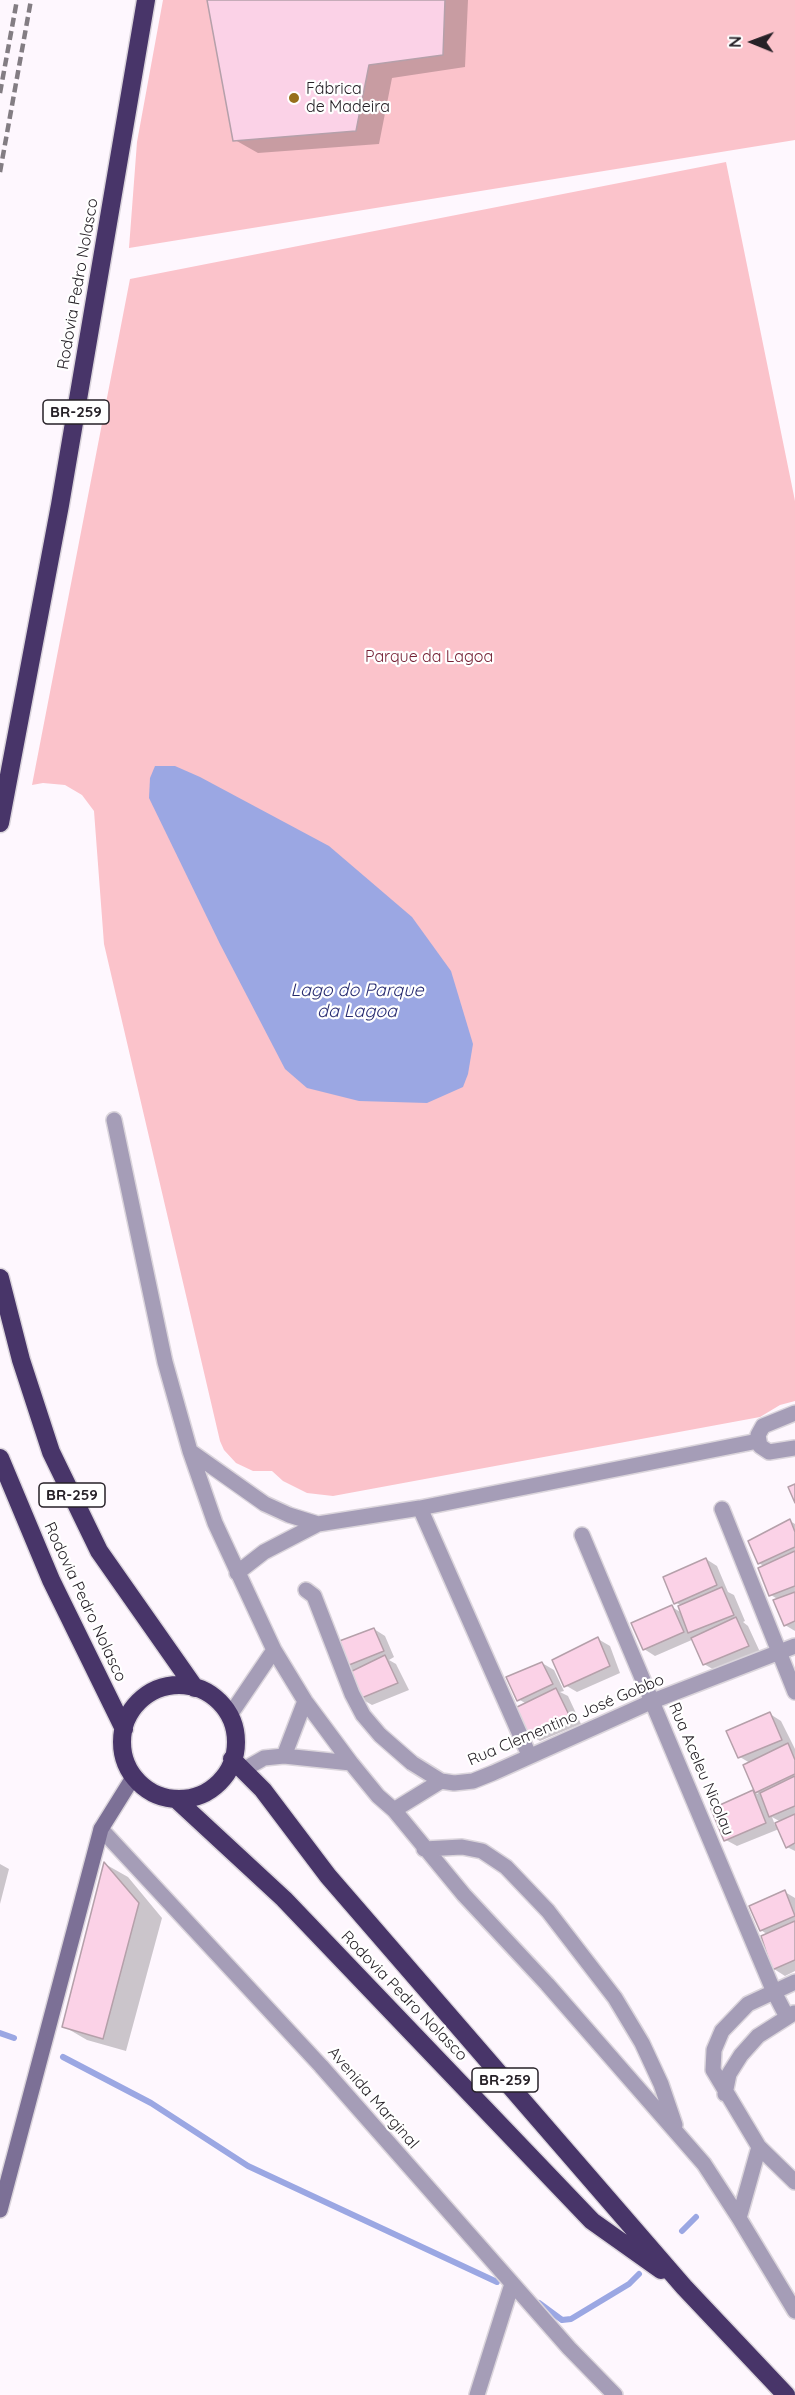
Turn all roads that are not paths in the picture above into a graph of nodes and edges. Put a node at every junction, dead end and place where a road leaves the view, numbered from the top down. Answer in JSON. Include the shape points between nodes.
{"nodes":[{"id":1,"x":146,"y":0,"type":"edge"},
{"id":2,"x":0,"y":823,"type":"edge"},
{"id":3,"x":114,"y":1120,"type":"dead end"},
{"id":4,"x":0,"y":1278,"type":"edge"},
{"id":5,"x":795,"y":1413,"type":"edge"},
{"id":6,"x":758,"y":1441,"type":"junction"},
{"id":7,"x":795,"y":1448,"type":"edge"},
{"id":8,"x":190,"y":1451,"type":"junction"},
{"id":9,"x":0,"y":1458,"type":"edge"},
{"id":10,"x":420,"y":1508,"type":"junction"},
{"id":11,"x":722,"y":1509,"type":"dead end"},
{"id":12,"x":318,"y":1524,"type":"junction"},
{"id":13,"x":582,"y":1535,"type":"dead end"},
{"id":14,"x":237,"y":1573,"type":"junction"},
{"id":15,"x":306,"y":1590,"type":"dead end"},
{"id":16,"x":795,"y":1646,"type":"edge"},
{"id":17,"x":274,"y":1650,"type":"junction"},
{"id":18,"x":778,"y":1652,"type":"junction"},
{"id":19,"x":195,"y":1688,"type":"junction"},
{"id":20,"x":795,"y":1692,"type":"edge"},
{"id":21,"x":305,"y":1701,"type":"junction"},
{"id":22,"x":653,"y":1701,"type":"junction"},
{"id":23,"x":230,"y":1715,"type":"junction"},
{"id":24,"x":124,"y":1729,"type":"junction"},
{"id":25,"x":529,"y":1755,"type":"junction"},
{"id":26,"x":284,"y":1756,"type":"junction"},
{"id":27,"x":351,"y":1763,"type":"junction"},
{"id":28,"x":238,"y":1764,"type":"junction"},
{"id":29,"x":134,"y":1776,"type":"junction"},
{"id":30,"x":441,"y":1781,"type":"junction"},
{"id":31,"x":177,"y":1800,"type":"junction"},
{"id":32,"x":394,"y":1810,"type":"junction"},
{"id":33,"x":101,"y":1829,"type":"junction"},
{"id":34,"x":424,"y":1850,"type":"junction"},
{"id":35,"x":795,"y":1982,"type":"edge"},
{"id":36,"x":774,"y":1992,"type":"junction"},
{"id":37,"x":791,"y":2015,"type":"edge"},
{"id":38,"x":725,"y":2094,"type":"junction"},
{"id":39,"x":678,"y":2133,"type":"junction"},
{"id":40,"x":759,"y":2146,"type":"junction"},
{"id":41,"x":795,"y":2182,"type":"edge"},
{"id":42,"x":0,"y":2210,"type":"edge"},
{"id":43,"x":739,"y":2218,"type":"junction"},
{"id":44,"x":512,"y":2284,"type":"junction"},
{"id":45,"x":684,"y":2287,"type":"junction"},
{"id":46,"x":795,"y":2311,"type":"edge"},
{"id":47,"x":477,"y":2395,"type":"edge"},
{"id":48,"x":615,"y":2395,"type":"edge"},
{"id":49,"x":786,"y":2395,"type":"edge"}],
"edges":[{"from":1,"to":2,"type":"highway","name":"Rodovia Pedro Nolasco","number":"BR-259","via":[[60,505]]},
{"from":3,"to":8,"type":"street","via":[[165,1362]]},
{"from":4,"to":19,"type":"highway","name":"Rodovia Pedro Nolasco","number":"BR-259","via":[[51,1452],[99,1551]]},
{"from":5,"to":6,"type":"street","via":[[763,1426]]},
{"from":6,"to":7,"type":"street","via":[[769,1452]]},
{"from":6,"to":10,"type":"street"},
{"from":8,"to":12,"type":"street","via":[[265,1504]]},
{"from":8,"to":14,"type":"street"},
{"from":9,"to":24,"type":"highway","name":"Rodovia Pedro Nolasco","number":"BR-259","via":[[51,1580]]},
{"from":10,"to":12,"type":"street"},
{"from":10,"to":25,"type":"street"},
{"from":11,"to":18,"type":"street"},
{"from":12,"to":14,"type":"street","via":[[264,1552]]},
{"from":13,"to":22,"type":"street","name":"Rua Aceleu Nicolau"},
{"from":14,"to":17,"type":"street"},
{"from":15,"to":30,"type":"street","via":[[314,1596],[363,1715],[412,1763]]},
{"from":16,"to":18,"type":"street","name":"Rua Clementino José Gobbo"},
{"from":17,"to":21,"type":"street"},
{"from":17,"to":23,"type":"street"},
{"from":18,"to":20,"type":"street"},
{"from":18,"to":22,"type":"street","name":"Rua Clementino José Gobbo"},
{"from":19,"to":23,"type":"highway","via":[[210,1693]]},
{"from":19,"to":24,"type":"highway","via":[[182,1684],[152,1690],[130,1711]]},
{"from":21,"to":26,"type":"street"},
{"from":21,"to":27,"type":"street"},
{"from":22,"to":25,"type":"street","name":"Rua Clementino José Gobbo"},
{"from":22,"to":36,"type":"street","name":"Rua Aceleu Nicolau"},
{"from":23,"to":28,"type":"highway"},
{"from":24,"to":29,"type":"highway","via":[[121,1740],[128,1769]]},
{"from":25,"to":30,"type":"street","name":"Rua Clementino José Gobbo","via":[[473,1781]]},
{"from":26,"to":27,"type":"street"},
{"from":26,"to":28,"type":"street"},
{"from":27,"to":32,"type":"street"},
{"from":28,"to":31,"type":"highway","via":[[206,1794]]},
{"from":28,"to":45,"type":"highway","name":"Rodovia Pedro Nolasco","number":"BR-259","via":[[336,1884]]},
{"from":29,"to":31,"type":"highway","via":[[148,1791]]},
{"from":29,"to":33,"type":"street"},
{"from":30,"to":32,"type":"street"},
{"from":31,"to":45,"type":"highway","name":"Rodovia Pedro Nolasco","number":"BR-259","via":[[284,1899],[592,2222]]},
{"from":32,"to":34,"type":"street"},
{"from":33,"to":42,"type":"street"},
{"from":33,"to":44,"type":"street","name":"Avenida Marginal","via":[[321,2066]]},
{"from":34,"to":39,"type":"street"},
{"from":34,"to":39,"type":"street","via":[[462,1847],[482,1851],[506,1867],[548,1911],[615,1998],[642,2043]]},
{"from":35,"to":36,"type":"street"},
{"from":36,"to":37,"type":"street","name":"Rua Aceleu Nicolau"},
{"from":36,"to":38,"type":"street","via":[[748,2004],[722,2031],[714,2050],[713,2070]]},
{"from":37,"to":38,"type":"street","via":[[758,2036],[741,2055],[729,2074]]},
{"from":38,"to":40,"type":"street"},
{"from":39,"to":43,"type":"street","via":[[704,2164]]},
{"from":40,"to":41,"type":"street"},
{"from":40,"to":43,"type":"street"},
{"from":43,"to":46,"type":"street"},
{"from":44,"to":47,"type":"street"},
{"from":44,"to":48,"type":"street","name":"Avenida Marginal"},
{"from":45,"to":49,"type":"highway","name":"Rodovia Pedro Nolasco","number":"BR-259"}]}
